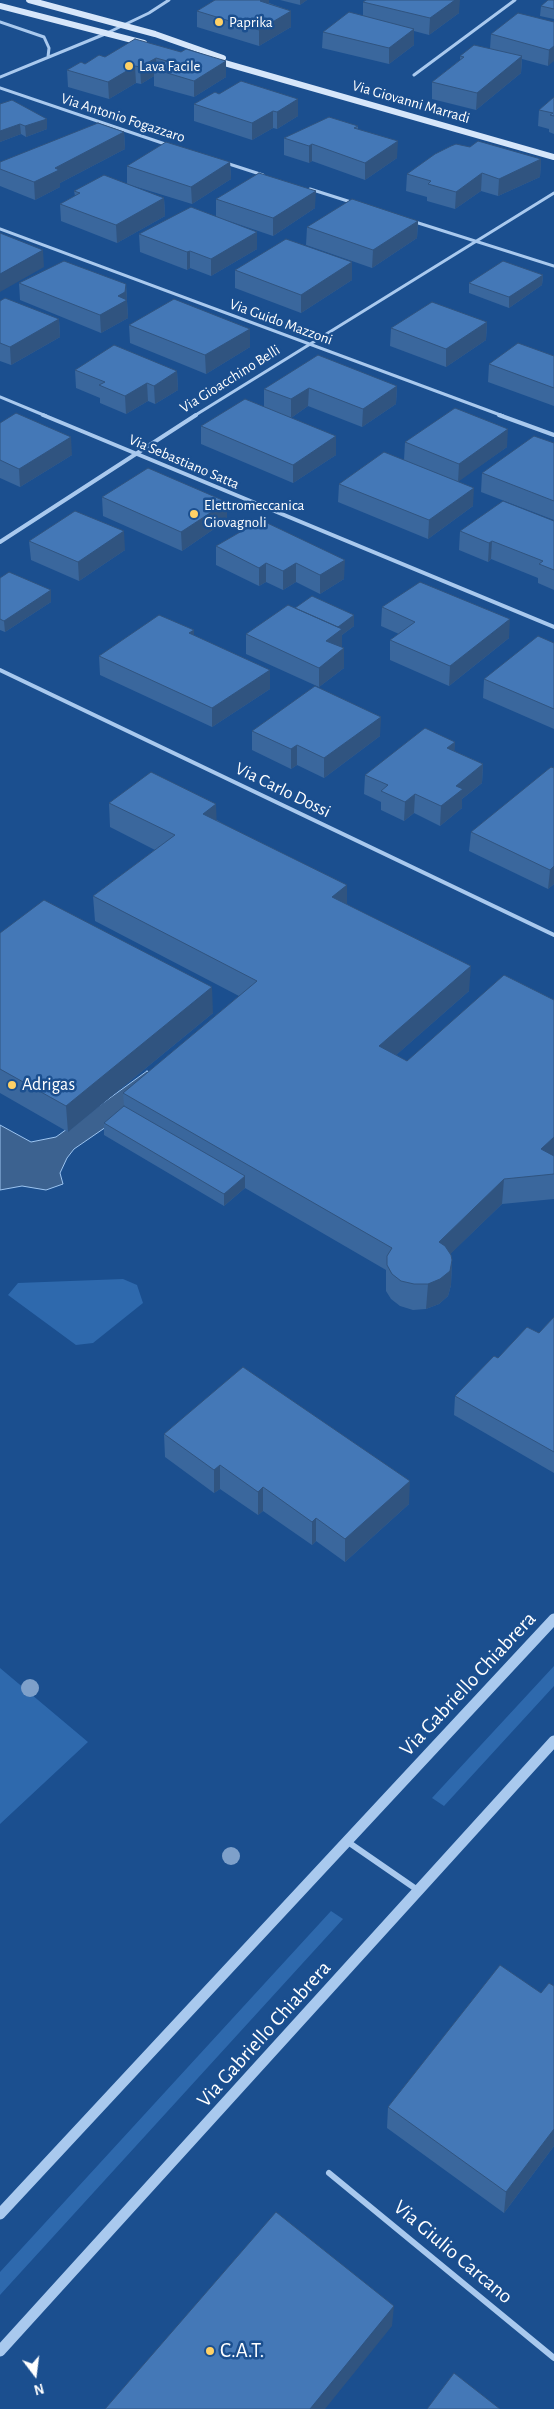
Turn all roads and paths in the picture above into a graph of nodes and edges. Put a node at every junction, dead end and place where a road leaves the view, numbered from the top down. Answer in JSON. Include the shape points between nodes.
{"nodes":[{"id":1,"x":30,"y":0,"type":"edge"},
{"id":2,"x":169,"y":0,"type":"edge"},
{"id":3,"x":515,"y":0,"type":"edge"},
{"id":4,"x":0,"y":6,"type":"edge"},
{"id":5,"x":0,"y":22,"type":"edge"},
{"id":6,"x":124,"y":25,"type":"junction"},
{"id":7,"x":105,"y":34,"type":"junction"},
{"id":8,"x":150,"y":45,"type":"edge"},
{"id":9,"x":187,"y":54,"type":"edge"},
{"id":10,"x":48,"y":58,"type":"junction"},
{"id":11,"x":262,"y":72,"type":"junction"},
{"id":12,"x":414,"y":76,"type":"dead end"},
{"id":13,"x":0,"y":77,"type":"edge"},
{"id":14,"x":0,"y":88,"type":"edge"},
{"id":15,"x":178,"y":148,"type":"edge"},
{"id":16,"x":554,"y":157,"type":"edge"},
{"id":17,"x":224,"y":162,"type":"edge"},
{"id":18,"x":271,"y":177,"type":"edge"},
{"id":19,"x":308,"y":189,"type":"edge"},
{"id":20,"x":554,"y":193,"type":"edge"},
{"id":21,"x":355,"y":203,"type":"edge"},
{"id":22,"x":411,"y":221,"type":"edge"},
{"id":23,"x":0,"y":229,"type":"edge"},
{"id":24,"x":476,"y":241,"type":"junction"},
{"id":25,"x":554,"y":266,"type":"edge"},
{"id":26,"x":308,"y":344,"type":"junction"},
{"id":27,"x":0,"y":397,"type":"edge"},
{"id":28,"x":554,"y":435,"type":"edge"},
{"id":29,"x":134,"y":453,"type":"junction"},
{"id":30,"x":0,"y":542,"type":"edge"},
{"id":31,"x":554,"y":627,"type":"edge"},
{"id":32,"x":0,"y":670,"type":"edge"},
{"id":33,"x":554,"y":935,"type":"edge"},
{"id":34,"x":554,"y":1619,"type":"edge"},
{"id":35,"x":554,"y":1742,"type":"edge"},
{"id":36,"x":347,"y":1841,"type":"junction"},
{"id":37,"x":420,"y":1891,"type":"junction"},
{"id":38,"x":329,"y":2173,"type":"dead end"},
{"id":39,"x":0,"y":2214,"type":"edge"},
{"id":40,"x":0,"y":2351,"type":"edge"},
{"id":41,"x":554,"y":2358,"type":"edge"}],
"edges":[{"from":1,"to":6,"type":"main road","name":"Via Giovanni Marradi"},
{"from":2,"to":6,"type":"street"},
{"from":3,"to":12,"type":"street"},
{"from":4,"to":7,"type":"main road"},
{"from":5,"to":10,"type":"street","via":[[44,37],[50,48]]},
{"from":6,"to":7,"type":"street"},
{"from":6,"to":11,"type":"main road","name":"Via Giovanni Marradi"},
{"from":7,"to":8,"type":"main road"},
{"from":7,"to":10,"type":"street"},
{"from":9,"to":11,"type":"main road","name":"Via Giovanni Marradi"},
{"from":10,"to":13,"type":"street"},
{"from":11,"to":16,"type":"main road","name":"Via Giovanni Marradi"},
{"from":14,"to":15,"type":"street","name":"Via Antonio Fogazzaro"},
{"from":17,"to":18,"type":"street"},
{"from":19,"to":21,"type":"street"},
{"from":20,"to":24,"type":"street","name":"Via Gioacchino Belli"},
{"from":22,"to":24,"type":"street"},
{"from":23,"to":26,"type":"street","name":"Via Guido Mazzoni"},
{"from":24,"to":25,"type":"street"},
{"from":24,"to":26,"type":"street","name":"Via Gioacchino Belli"},
{"from":26,"to":28,"type":"street","name":"Via Guido Mazzoni"},
{"from":26,"to":29,"type":"street","name":"Via Gioacchino Belli"},
{"from":27,"to":29,"type":"street","name":"Via Sebastiano Satta"},
{"from":29,"to":30,"type":"street","name":"Via Gioacchino Belli"},
{"from":29,"to":31,"type":"street","name":"Via Sebastiano Satta"},
{"from":32,"to":33,"type":"street","name":"Via Carlo Dossi"},
{"from":34,"to":36,"type":"street","name":"Via Gabriello Chiabrera"},
{"from":35,"to":37,"type":"street","name":"Via Gabriello Chiabrera"},
{"from":36,"to":37,"type":"street"},
{"from":36,"to":39,"type":"street","name":"Via Gabriello Chiabrera"},
{"from":37,"to":40,"type":"street","name":"Via Gabriello Chiabrera"},
{"from":38,"to":41,"type":"street","name":"Via Giulio Carcano"}]}
